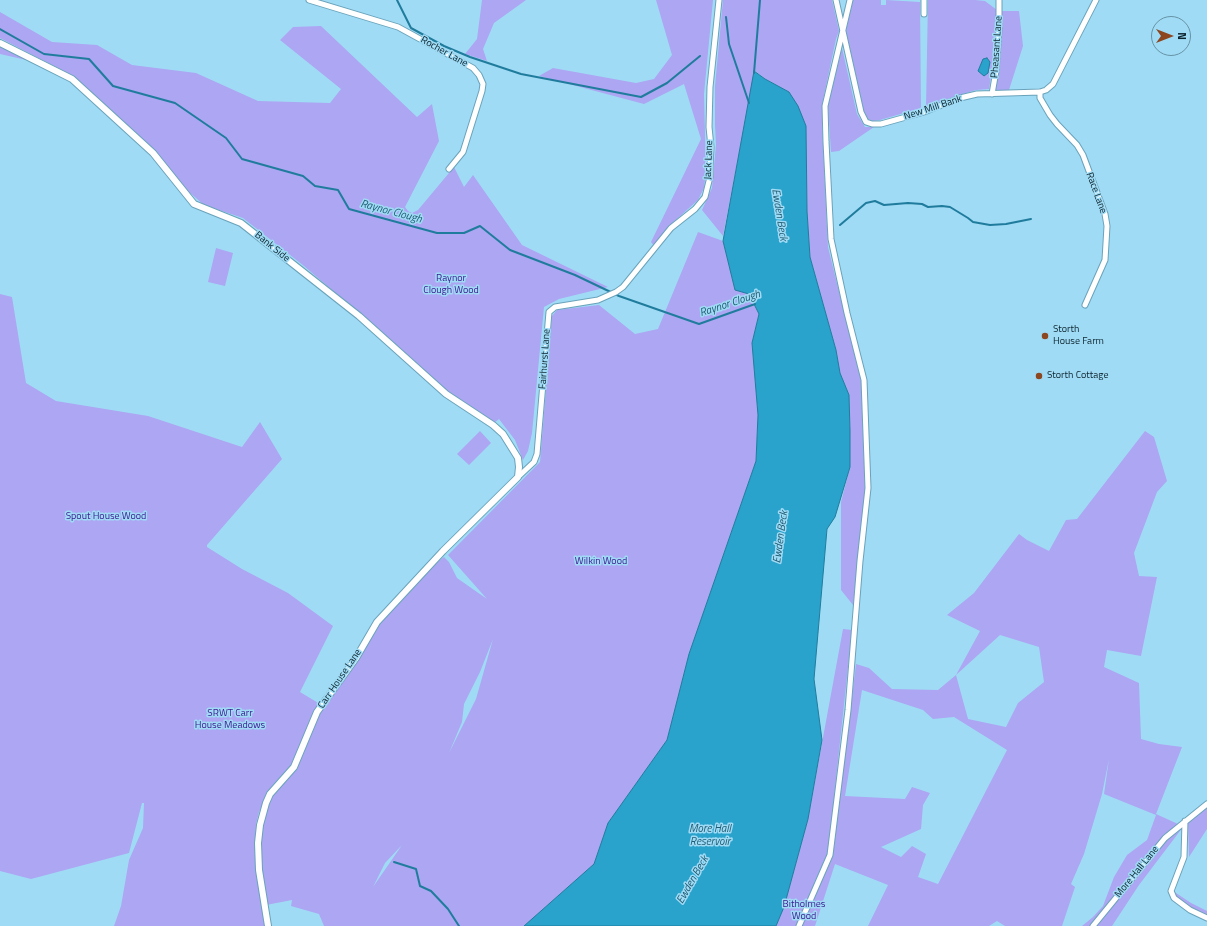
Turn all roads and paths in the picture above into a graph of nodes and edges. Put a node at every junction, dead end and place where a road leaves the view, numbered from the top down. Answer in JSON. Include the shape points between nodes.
{"nodes":[{"id":1,"x":309,"y":0,"type":"edge"},
{"id":2,"x":719,"y":0,"type":"edge"},
{"id":3,"x":836,"y":0,"type":"edge"},
{"id":4,"x":850,"y":0,"type":"edge"},
{"id":5,"x":924,"y":0,"type":"edge"},
{"id":6,"x":999,"y":0,"type":"edge"},
{"id":7,"x":1096,"y":0,"type":"edge"},
{"id":8,"x":924,"y":14,"type":"dead end"},
{"id":9,"x":843,"y":30,"type":"junction"},
{"id":10,"x":0,"y":43,"type":"edge"},
{"id":11,"x":1040,"y":92,"type":"junction"},
{"id":12,"x":992,"y":94,"type":"junction"},
{"id":13,"x":449,"y":169,"type":"dead end"},
{"id":14,"x":623,"y":287,"type":"joint"},
{"id":15,"x":1085,"y":305,"type":"dead end"},
{"id":16,"x":518,"y":477,"type":"junction"},
{"id":17,"x":1207,"y":804,"type":"edge"},
{"id":18,"x":1185,"y":821,"type":"junction"},
{"id":19,"x":1207,"y":918,"type":"edge"},
{"id":20,"x":268,"y":926,"type":"edge"},
{"id":21,"x":799,"y":926,"type":"edge"},
{"id":22,"x":1093,"y":926,"type":"edge"}],
"edges":[{"from":1,"to":13,"type":"street","name":"Rocher Lane","via":[[398,27],[473,68],[479,75],[483,84],[482,91],[463,152]]},
{"from":2,"to":14,"type":"street","name":"Jack Lane","via":[[710,87],[710,177],[705,196],[695,209],[671,228]]},
{"from":3,"to":9,"type":"street","name":"New Mill Bank"},
{"from":4,"to":9,"type":"street"},
{"from":5,"to":8,"type":"street"},
{"from":6,"to":12,"type":"street","name":"Pheasant Lane","via":[[997,57]]},
{"from":7,"to":11,"type":"street","via":[[1053,84]]},
{"from":9,"to":12,"type":"street","name":"New Mill Bank","via":[[860,112],[866,122],[881,124],[924,112],[960,98]]},
{"from":9,"to":21,"type":"street","via":[[825,106],[831,239],[864,380],[868,488],[848,710],[830,856]]},
{"from":10,"to":16,"type":"street","name":"Bank Side","via":[[72,79],[153,153],[194,204],[241,223],[359,316],[446,394],[493,425],[503,434],[518,458]]},
{"from":11,"to":12,"type":"street","name":"New Mill Bank"},
{"from":11,"to":15,"type":"street","name":"Race Lane","via":[[1040,98],[1050,115],[1083,155],[1105,214],[1107,226],[1104,260]]},
{"from":14,"to":16,"type":"street","name":"Fairhurst Lane","via":[[598,300],[555,307],[549,312],[537,454],[534,462]]},
{"from":16,"to":20,"type":"street","name":"Carr House Lane","via":[[376,622],[356,658],[317,712],[294,767],[270,794],[260,825],[258,843],[259,870]]},
{"from":17,"to":18,"type":"street","name":"More Hall Lane"},
{"from":18,"to":19,"type":"street","via":[[1184,857],[1172,891],[1174,898]]},
{"from":18,"to":22,"type":"street","name":"More Hall Lane","via":[[1165,838]]}]}
